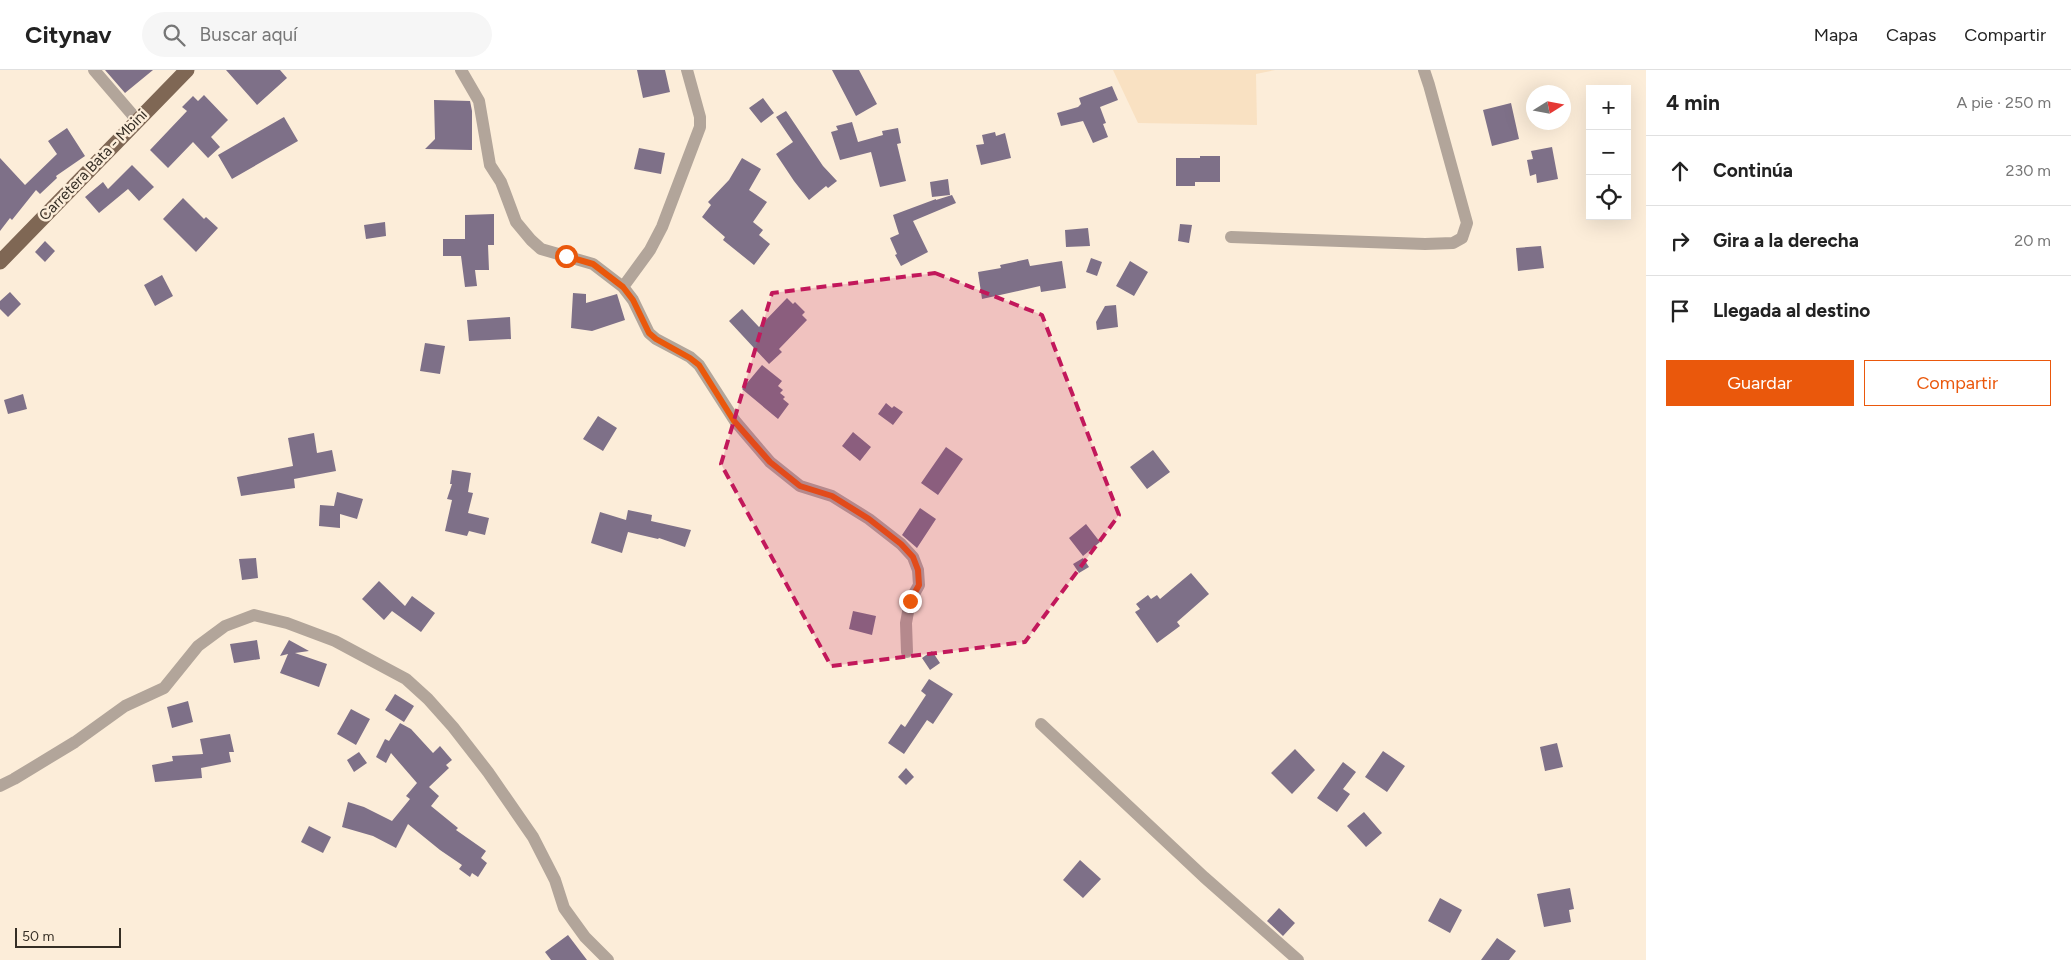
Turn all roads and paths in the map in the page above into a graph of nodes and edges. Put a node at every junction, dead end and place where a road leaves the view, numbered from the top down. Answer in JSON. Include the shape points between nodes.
{"nodes":[{"id":1,"x":94,"y":70,"type":"edge"},
{"id":2,"x":187,"y":70,"type":"edge"},
{"id":3,"x":462,"y":70,"type":"edge"},
{"id":4,"x":687,"y":70,"type":"edge"},
{"id":5,"x":1424,"y":70,"type":"edge"},
{"id":6,"x":137,"y":120,"type":"junction"},
{"id":7,"x":1231,"y":238,"type":"dead end"},
{"id":8,"x":0,"y":262,"type":"edge"},
{"id":9,"x":623,"y":287,"type":"junction"},
{"id":10,"x":907,"y":652,"type":"dead end"},
{"id":11,"x":1041,"y":724,"type":"dead end"},
{"id":12,"x":0,"y":786,"type":"edge"},
{"id":13,"x":608,"y":960,"type":"edge"},
{"id":14,"x":1298,"y":960,"type":"edge"}],
"edges":[{"from":1,"to":6,"type":"street"},
{"from":2,"to":6,"type":"main road","name":"Carretera Bata - Mbini"},
{"from":3,"to":9,"type":"street","via":[[479,101],[490,165],[501,182],[516,222],[541,249],[593,264]]},
{"from":4,"to":9,"type":"street","via":[[700,127],[662,227]]},
{"from":5,"to":7,"type":"street","via":[[1466,223],[1462,238],[1453,243],[1425,244]]},
{"from":6,"to":8,"type":"main road","name":"Carretera Bata - Mbini"},
{"from":9,"to":10,"type":"street","via":[[649,333],[699,365],[734,421],[770,462],[800,486],[832,496],[869,519],[913,557],[919,585],[910,601],[906,623]]},
{"from":11,"to":14,"type":"street"},
{"from":12,"to":13,"type":"street","via":[[75,742],[125,706],[164,688],[198,646],[225,626],[254,615],[287,622],[335,641],[406,679],[428,699],[500,788],[533,837],[555,880],[564,908],[584,937]]}]}
